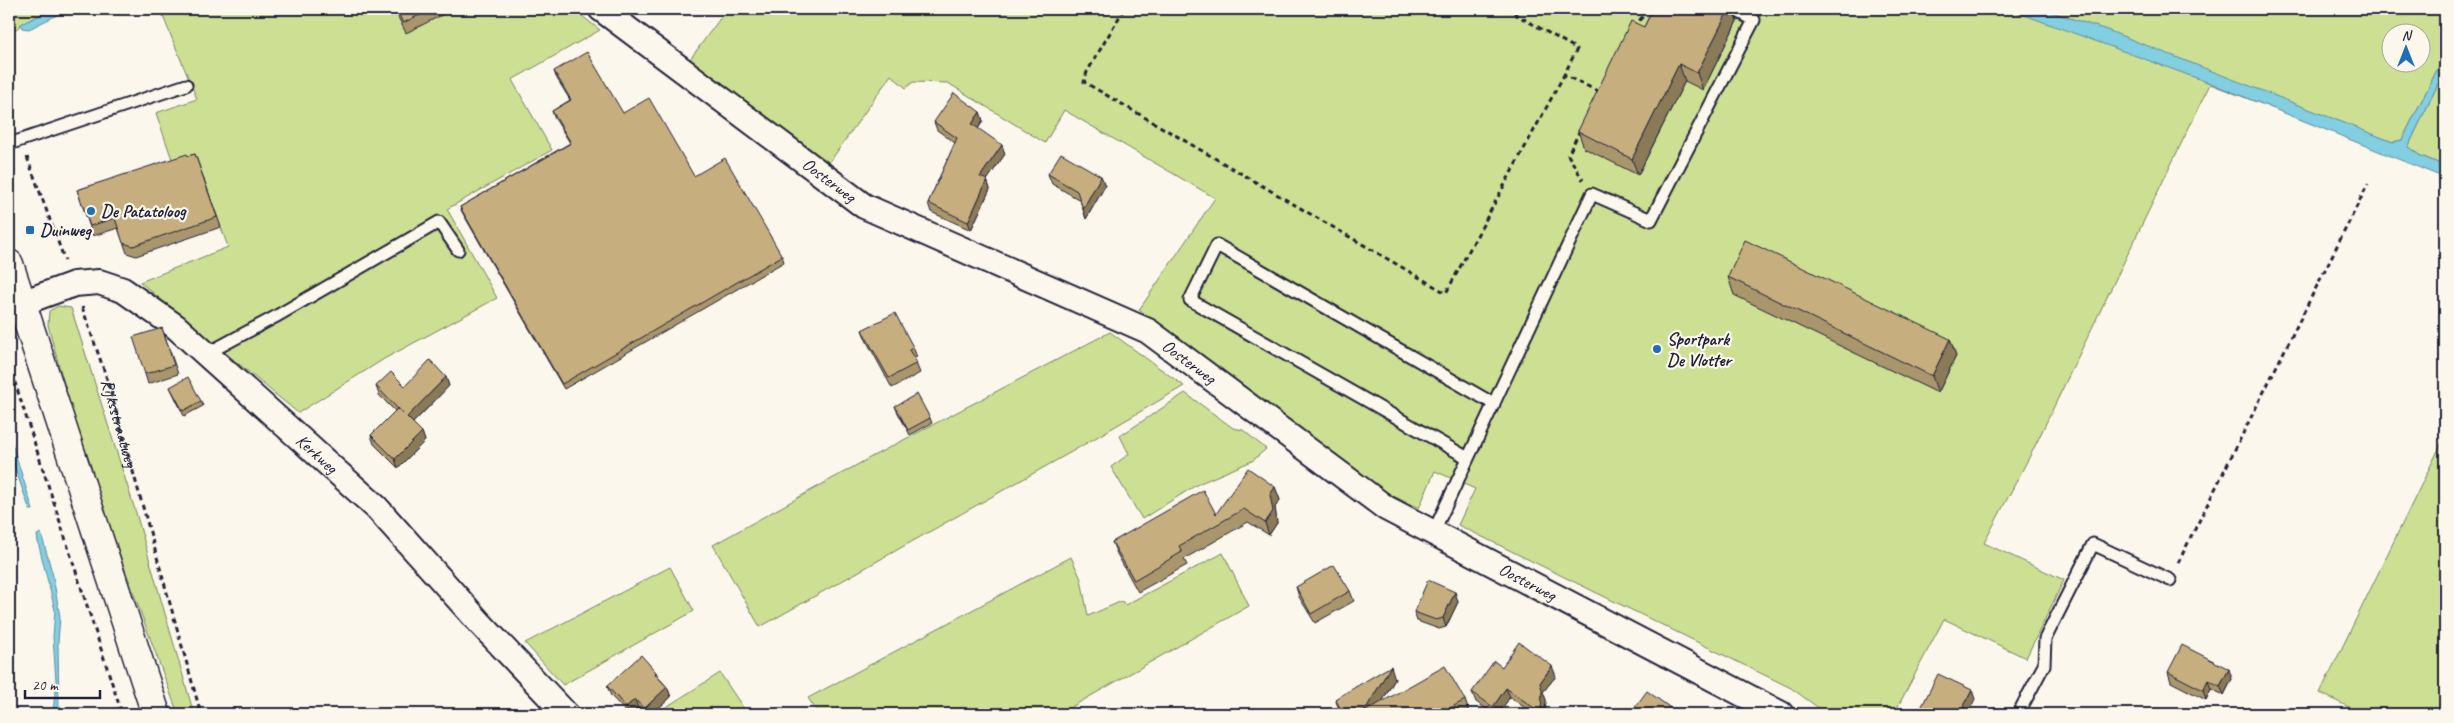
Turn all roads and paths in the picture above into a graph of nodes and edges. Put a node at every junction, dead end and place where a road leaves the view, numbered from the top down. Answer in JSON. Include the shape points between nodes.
{"nodes":[{"id":1,"x":601,"y":9,"type":"edge"},
{"id":2,"x":1124,"y":9,"type":"edge"},
{"id":3,"x":1506,"y":9,"type":"edge"},
{"id":4,"x":1650,"y":9,"type":"edge"},
{"id":5,"x":1733,"y":9,"type":"edge"},
{"id":6,"x":1631,"y":30,"type":"edge"},
{"id":7,"x":1564,"y":75,"type":"junction"},
{"id":8,"x":186,"y":84,"type":"dead end"},
{"id":9,"x":1601,"y":85,"type":"edge"},
{"id":10,"x":1581,"y":128,"type":"edge"},
{"id":11,"x":21,"y":140,"type":"junction"},
{"id":12,"x":9,"y":144,"type":"edge"},
{"id":13,"x":2368,"y":184,"type":"dead end"},
{"id":14,"x":1592,"y":194,"type":"junction"},
{"id":15,"x":458,"y":250,"type":"dead end"},
{"id":16,"x":9,"y":264,"type":"edge"},
{"id":17,"x":74,"y":284,"type":"junction"},
{"id":18,"x":22,"y":303,"type":"junction"},
{"id":19,"x":206,"y":354,"type":"junction"},
{"id":20,"x":9,"y":364,"type":"edge"},
{"id":21,"x":1494,"y":404,"type":"junction"},
{"id":22,"x":1468,"y":458,"type":"junction"},
{"id":23,"x":1433,"y":533,"type":"junction"},
{"id":24,"x":2170,"y":580,"type":"joint"},
{"id":25,"x":122,"y":714,"type":"edge"},
{"id":26,"x":156,"y":714,"type":"edge"},
{"id":27,"x":201,"y":714,"type":"edge"},
{"id":28,"x":566,"y":714,"type":"edge"},
{"id":29,"x":1781,"y":714,"type":"edge"},
{"id":30,"x":2018,"y":714,"type":"edge"}],
"edges":[{"from":1,"to":23,"type":"street","name":"Oosterweg","via":[[864,206],[1148,331],[1386,508]]},
{"from":2,"to":7,"type":"path","via":[[1084,82],[1446,293]]},
{"from":3,"to":7,"type":"path","via":[[1577,49]]},
{"from":4,"to":6,"type":"path"},
{"from":5,"to":14,"type":"lane","via":[[1754,20],[1651,220]]},
{"from":7,"to":9,"type":"path","via":[[1597,93]]},
{"from":8,"to":11,"type":"lane"},
{"from":10,"to":14,"type":"path","via":[[1568,155]]},
{"from":11,"to":12,"type":"lane"},
{"from":11,"to":17,"type":"path","name":"Rijksstraatweg"},
{"from":13,"to":24,"type":"path"},
{"from":14,"to":21,"type":"lane"},
{"from":15,"to":19,"type":"lane","via":[[438,222]]},
{"from":16,"to":18,"type":"main road"},
{"from":17,"to":18,"type":"street","name":"Kerkweg"},
{"from":17,"to":19,"type":"street","name":"Kerkweg","via":[[99,282],[123,290],[175,326]]},
{"from":17,"to":27,"type":"path","name":"Rijksstraatweg","via":[[107,379]]},
{"from":18,"to":26,"type":"main road"},
{"from":19,"to":28,"type":"street","name":"Kerkweg","via":[[377,508]]},
{"from":20,"to":25,"type":"path"},
{"from":21,"to":22,"type":"lane"},
{"from":21,"to":22,"type":"lane","via":[[1217,245],[1190,300]]},
{"from":22,"to":23,"type":"lane"},
{"from":23,"to":29,"type":"street","name":"Oosterweg"},
{"from":24,"to":30,"type":"lane","via":[[2093,544],[2045,639],[2044,665]]}]}
